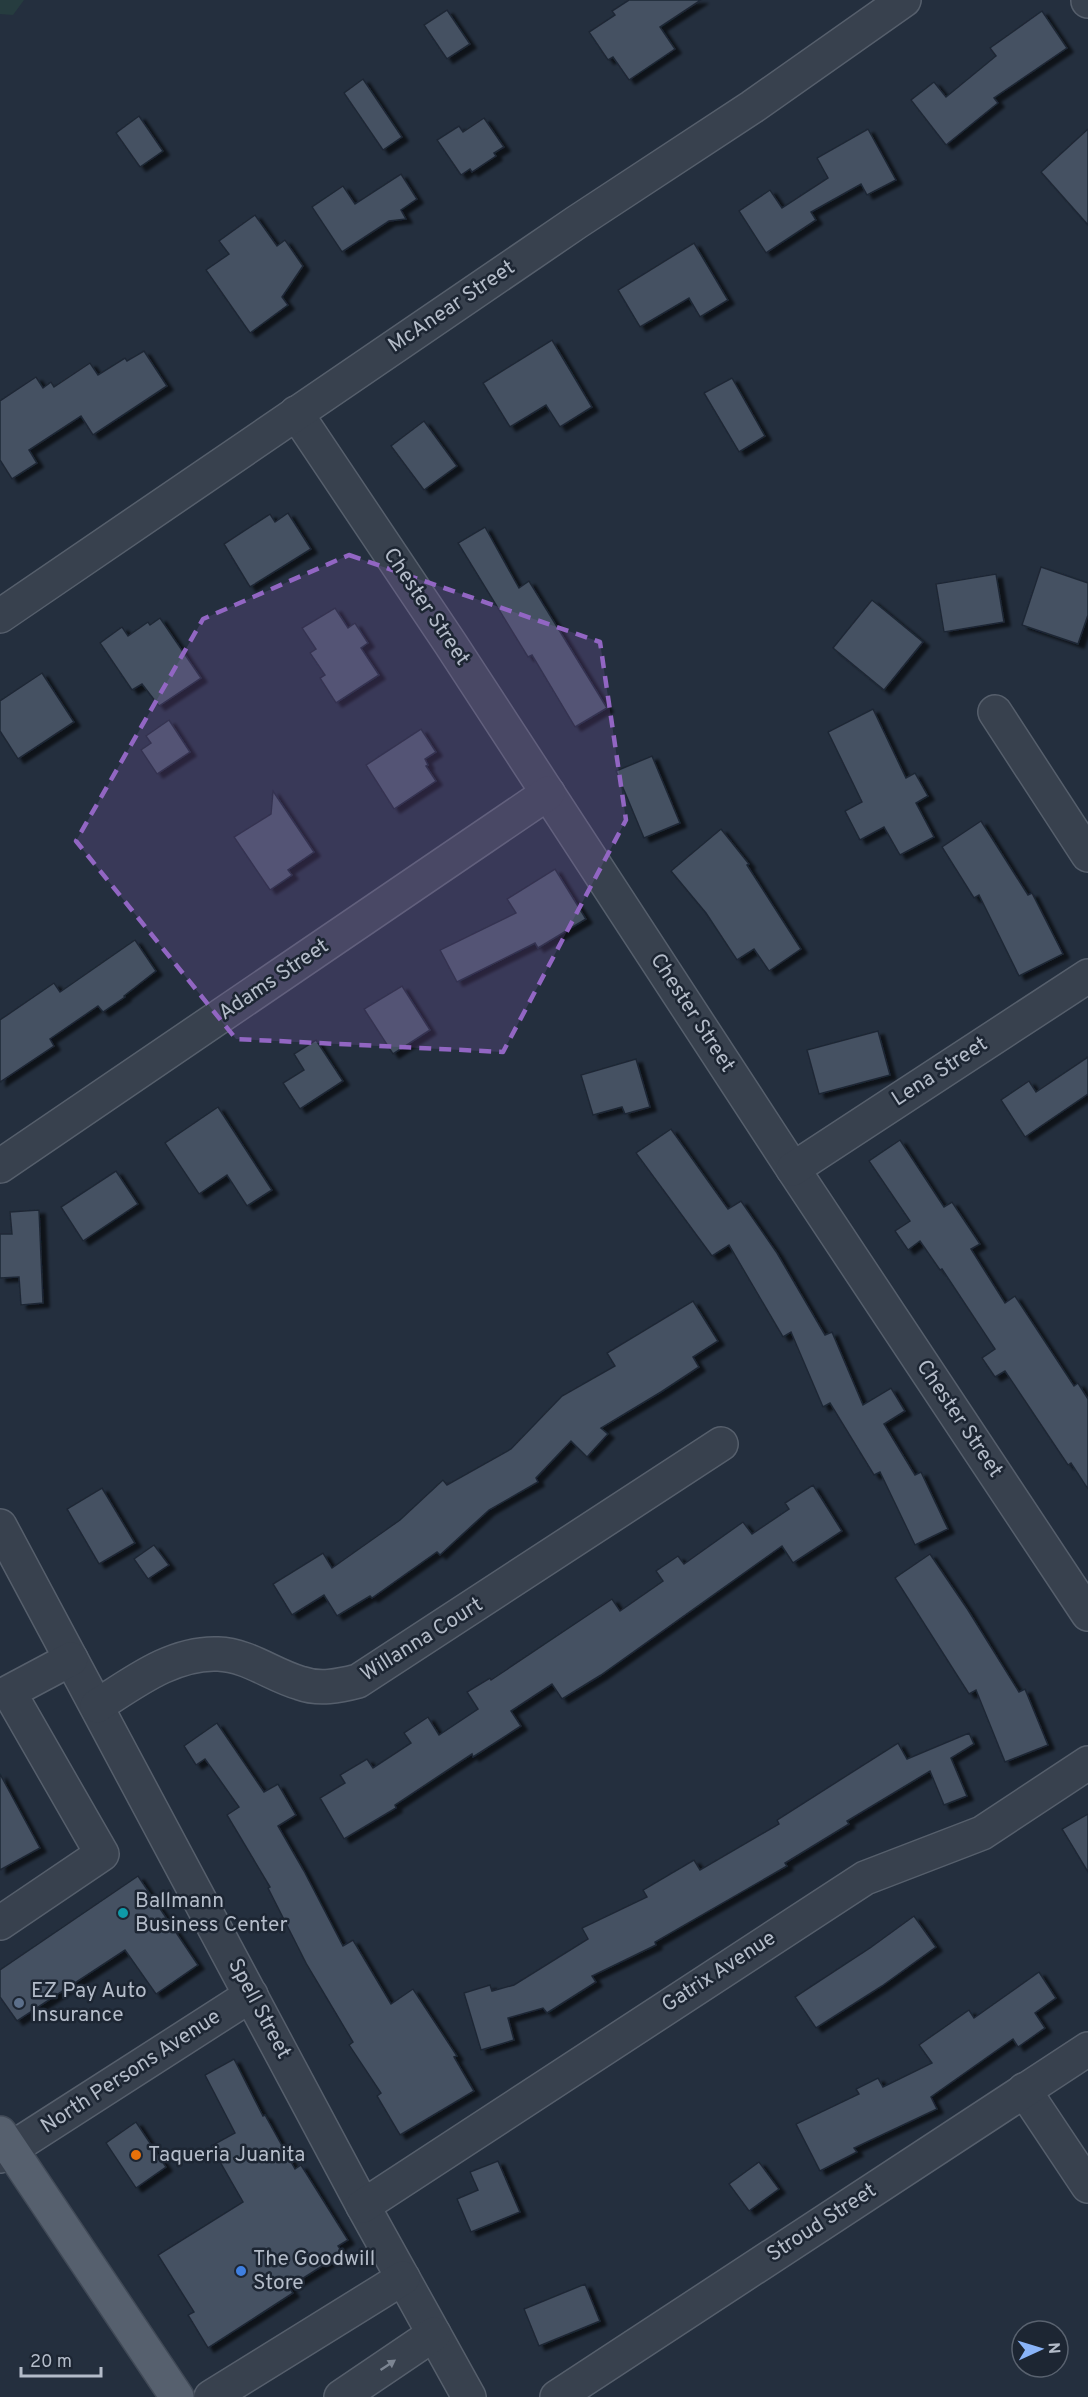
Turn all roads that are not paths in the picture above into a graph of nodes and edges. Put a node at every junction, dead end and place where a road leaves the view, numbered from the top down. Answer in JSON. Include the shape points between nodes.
{"nodes":[{"id":1,"x":885,"y":5,"type":"edge"},
{"id":2,"x":296,"y":413,"type":"junction"},
{"id":3,"x":0,"y":616,"type":"edge"},
{"id":4,"x":995,"y":712,"type":"dead end"},
{"id":5,"x":549,"y":793,"type":"junction"},
{"id":6,"x":1088,"y":855,"type":"edge"},
{"id":7,"x":1088,"y":976,"type":"edge"},
{"id":8,"x":0,"y":1166,"type":"edge"},
{"id":9,"x":793,"y":1168,"type":"junction"},
{"id":10,"x":721,"y":1444,"type":"dead end"},
{"id":11,"x":0,"y":1526,"type":"edge"},
{"id":12,"x":1088,"y":1614,"type":"edge"},
{"id":13,"x":71,"y":1659,"type":"junction"},
{"id":14,"x":97,"y":1706,"type":"junction"},
{"id":15,"x":11,"y":1721,"type":"edge"},
{"id":16,"x":1088,"y":1763,"type":"edge"},
{"id":17,"x":0,"y":1923,"type":"edge"},
{"id":18,"x":251,"y":1995,"type":"junction"},
{"id":19,"x":1088,"y":2049,"type":"edge"},
{"id":20,"x":1024,"y":2090,"type":"junction"},
{"id":21,"x":4,"y":2146,"type":"edge"},
{"id":22,"x":1088,"y":2186,"type":"edge"},
{"id":23,"x":363,"y":2206,"type":"junction"},
{"id":24,"x":403,"y":2278,"type":"junction"},
{"id":25,"x":435,"y":2334,"type":"junction"},
{"id":26,"x":177,"y":2397,"type":"edge"},
{"id":27,"x":211,"y":2397,"type":"edge"},
{"id":28,"x":341,"y":2397,"type":"edge"},
{"id":29,"x":468,"y":2397,"type":"edge"},
{"id":30,"x":557,"y":2397,"type":"edge"}],
"edges":[{"from":1,"to":2,"type":"street","name":"McAnear Street","via":[[752,107]]},
{"from":2,"to":3,"type":"street","name":"McAnear Street"},
{"from":2,"to":5,"type":"street","name":"Chester Street"},
{"from":4,"to":6,"type":"street"},
{"from":5,"to":8,"type":"street","name":"Adams Street"},
{"from":5,"to":9,"type":"street","name":"Chester Street"},
{"from":7,"to":9,"type":"street","name":"Lena Street"},
{"from":9,"to":12,"type":"street","name":"Chester Street"},
{"from":10,"to":14,"type":"street","name":"Willanna Court","via":[[358,1682],[322,1687],[300,1684],[238,1658],[196,1655],[142,1677]]},
{"from":11,"to":13,"type":"street","name":"Spell Street"},
{"from":13,"to":14,"type":"street","name":"Spell Street"},
{"from":13,"to":15,"type":"street","via":[[9,1692]]},
{"from":14,"to":18,"type":"street","name":"Spell Street"},
{"from":15,"to":17,"type":"street","via":[[102,1854]]},
{"from":16,"to":23,"type":"street","name":"Gatrix Avenue","via":[[982,1833],[866,1878]]},
{"from":18,"to":21,"type":"street","name":"North Persons Avenue"},
{"from":18,"to":23,"type":"street","name":"Spell Street"},
{"from":19,"to":20,"type":"street","name":"Stroud Street"},
{"from":20,"to":22,"type":"street"},
{"from":20,"to":30,"type":"street","name":"Stroud Street"},
{"from":21,"to":26,"type":"main road"},
{"from":23,"to":24,"type":"street","name":"Spell Street"},
{"from":24,"to":25,"type":"street","name":"Spell Street"},
{"from":24,"to":27,"type":"street"},
{"from":28,"to":25,"type":"street","one_way":true},
{"from":25,"to":29,"type":"street","name":"Spell Street"}]}
